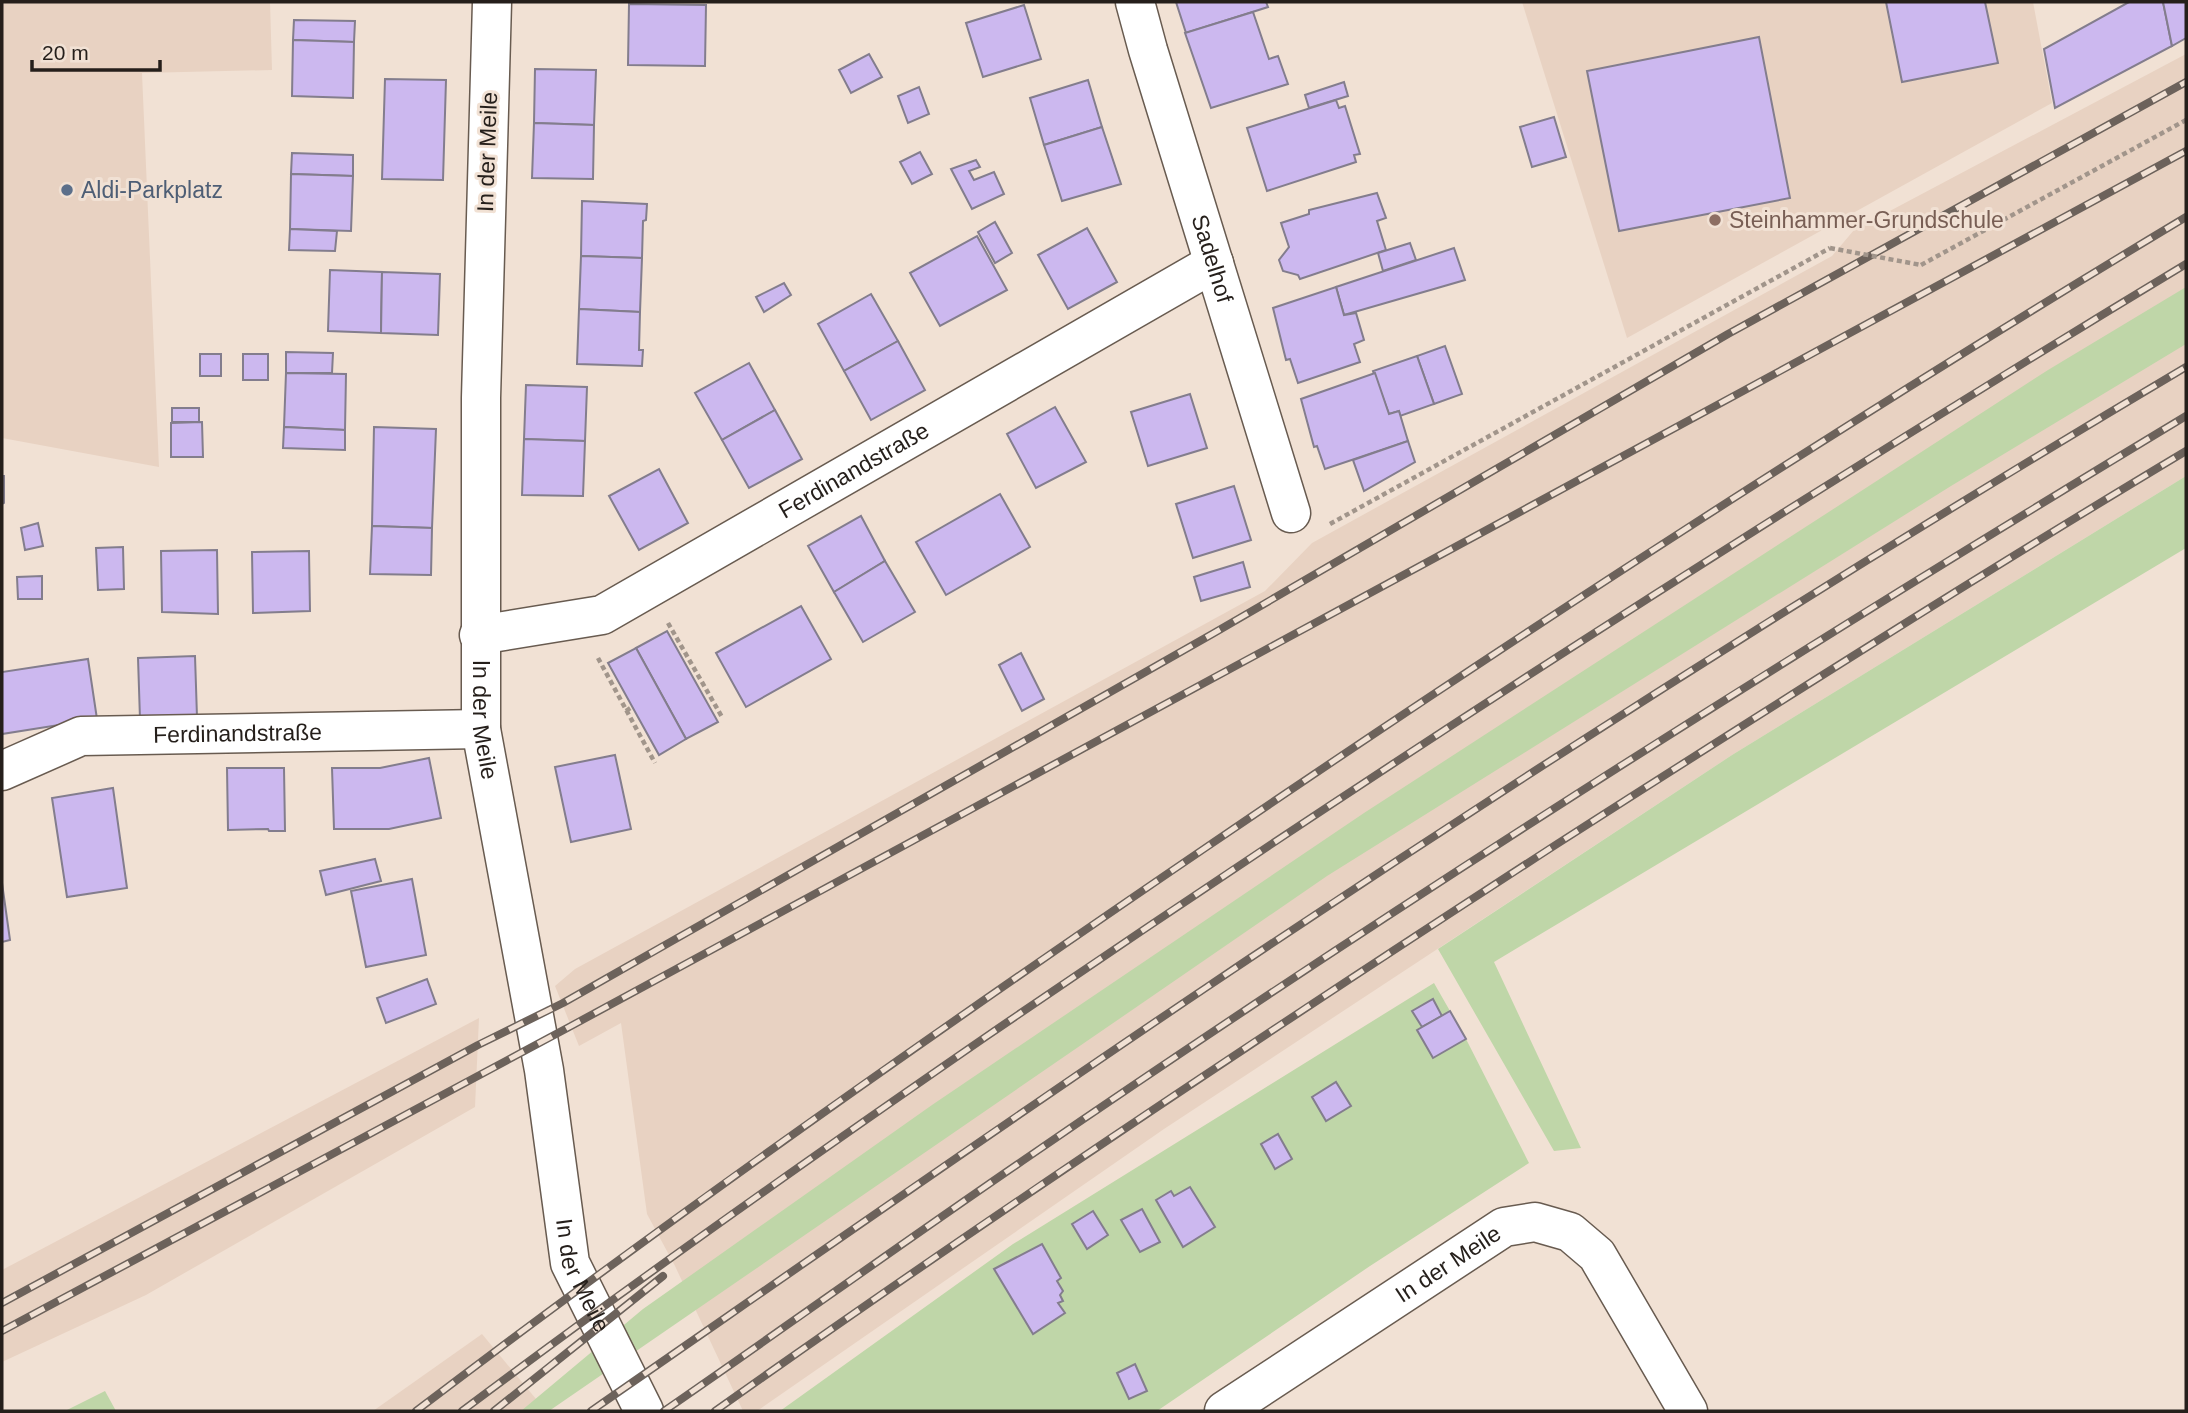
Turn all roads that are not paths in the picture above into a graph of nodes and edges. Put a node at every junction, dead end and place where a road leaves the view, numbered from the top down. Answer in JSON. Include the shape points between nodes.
{"nodes":[{"id":1,"x":492,"y":2,"type":"edge"},
{"id":2,"x":1135,"y":2,"type":"edge"},
{"id":3,"x":1214,"y":263,"type":"junction"},
{"id":4,"x":1308,"y":520,"type":"road end"},
{"id":5,"x":480,"y":635,"type":"junction"},
{"id":6,"x":481,"y":729,"type":"junction"},
{"id":7,"x":2,"y":771,"type":"edge"},
{"id":8,"x":644,"y":1411,"type":"edge"},
{"id":9,"x":1224,"y":1411,"type":"edge"},
{"id":10,"x":1688,"y":1411,"type":"edge"}],
"edges":[{"from":1,"to":5,"type":"street","name":"In der Meile"},
{"from":2,"to":3,"type":"street","name":"Sadelhof"},
{"from":3,"to":4,"type":"street","name":"Sadelhof"},
{"from":3,"to":5,"type":"street","name":"Ferdinandstraße","via":[[602,615]]},
{"from":5,"to":6,"type":"street","name":"In der Meile"},
{"from":6,"to":7,"type":"street","name":"Ferdinandstraße","via":[[81,736]]},
{"from":6,"to":8,"type":"street","name":"In der Meile","via":[[544,1070],[570,1263]]},
{"from":9,"to":10,"type":"street","name":"In der Meile","via":[[1504,1227],[1535,1222],[1570,1232],[1597,1255]]}]}
